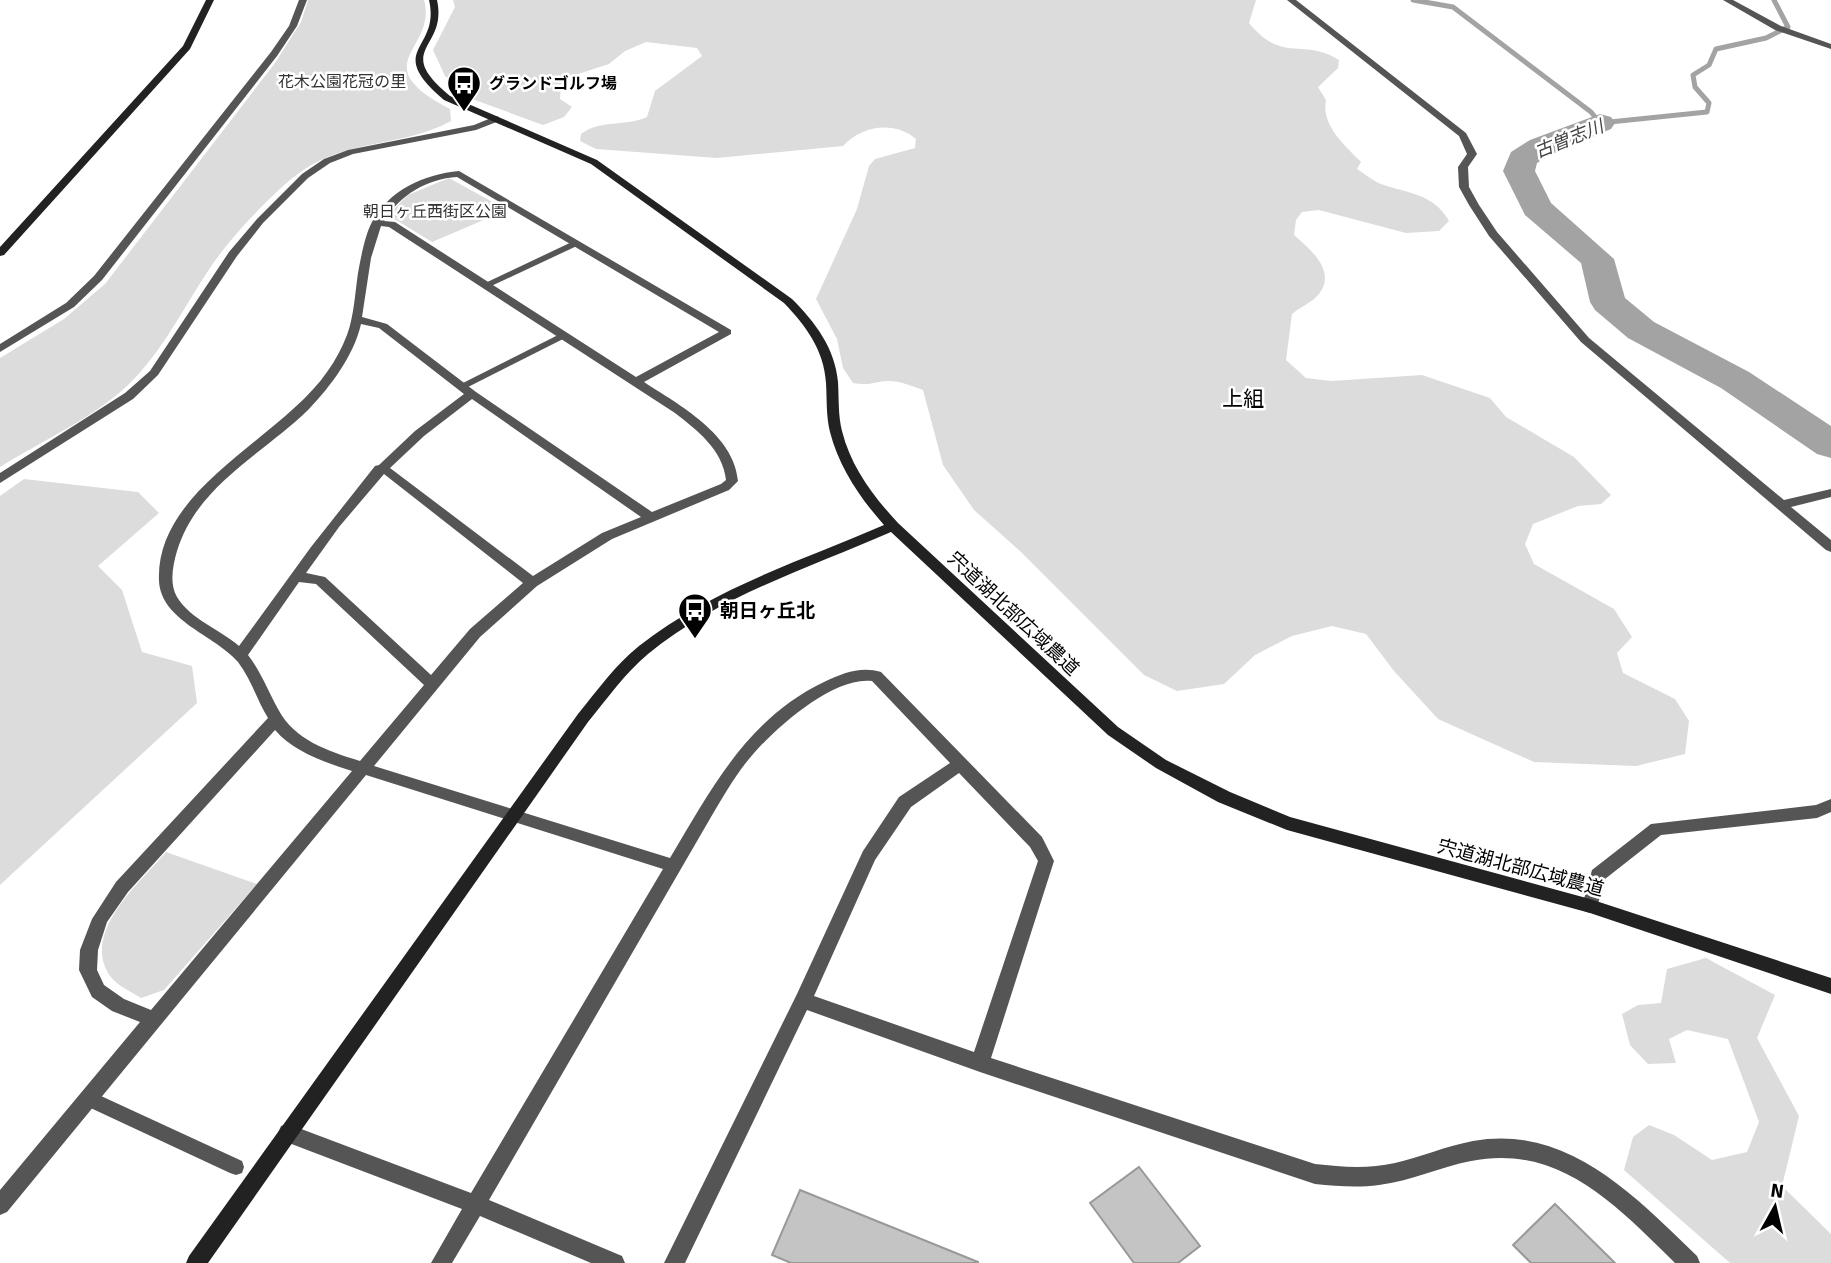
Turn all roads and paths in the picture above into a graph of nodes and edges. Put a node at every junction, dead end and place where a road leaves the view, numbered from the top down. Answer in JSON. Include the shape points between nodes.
{"nodes":[{"id":1,"x":210,"y":0,"type":"edge"},
{"id":2,"x":303,"y":0,"type":"edge"},
{"id":3,"x":433,"y":0,"type":"edge"},
{"id":4,"x":1291,"y":0,"type":"edge"},
{"id":5,"x":1727,"y":0,"type":"edge"},
{"id":6,"x":1831,"y":47,"type":"edge"},
{"id":7,"x":496,"y":118,"type":"junction"},
{"id":8,"x":376,"y":223,"type":"junction"},
{"id":9,"x":576,"y":243,"type":"junction"},
{"id":10,"x":0,"y":253,"type":"edge"},
{"id":11,"x":486,"y":285,"type":"junction"},
{"id":12,"x":356,"y":319,"type":"junction"},
{"id":13,"x":564,"y":335,"type":"junction"},
{"id":14,"x":0,"y":349,"type":"edge"},
{"id":15,"x":637,"y":381,"type":"junction"},
{"id":16,"x":467,"y":390,"type":"junction"},
{"id":17,"x":379,"y":469,"type":"junction"},
{"id":18,"x":0,"y":479,"type":"edge"},
{"id":19,"x":1831,"y":493,"type":"edge"},
{"id":20,"x":1782,"y":505,"type":"junction"},
{"id":21,"x":651,"y":518,"type":"junction"},
{"id":22,"x":893,"y":526,"type":"junction"},
{"id":23,"x":1831,"y":547,"type":"edge"},
{"id":24,"x":296,"y":577,"type":"junction"},
{"id":25,"x":532,"y":583,"type":"junction"},
{"id":26,"x":241,"y":655,"type":"junction"},
{"id":27,"x":432,"y":683,"type":"junction"},
{"id":28,"x":275,"y":720,"type":"junction"},
{"id":29,"x":960,"y":764,"type":"junction"},
{"id":30,"x":364,"y":768,"type":"junction"},
{"id":31,"x":1831,"y":806,"type":"edge"},
{"id":32,"x":515,"y":815,"type":"junction"},
{"id":33,"x":674,"y":866,"type":"junction"},
{"id":34,"x":1590,"y":906,"type":"junction"},
{"id":35,"x":1831,"y":986,"type":"edge"},
{"id":36,"x":803,"y":1000,"type":"junction"},
{"id":37,"x":153,"y":1019,"type":"junction"},
{"id":38,"x":980,"y":1063,"type":"junction"},
{"id":39,"x":88,"y":1098,"type":"junction"},
{"id":40,"x":288,"y":1133,"type":"junction"},
{"id":41,"x":236,"y":1167,"type":"dead end"},
{"id":42,"x":475,"y":1204,"type":"junction"},
{"id":43,"x":0,"y":1205,"type":"edge"},
{"id":44,"x":196,"y":1263,"type":"edge"},
{"id":45,"x":441,"y":1263,"type":"edge"},
{"id":46,"x":615,"y":1263,"type":"edge"},
{"id":47,"x":674,"y":1263,"type":"edge"},
{"id":48,"x":1690,"y":1263,"type":"edge"}],
"edges":[{"from":1,"to":10,"type":"street","via":[[187,47]]},
{"from":2,"to":14,"type":"street","via":[[274,54],[97,278],[70,305]]},
{"from":3,"to":7,"type":"street","name":"宍道湖北部広域農道","via":[[436,16],[418,72],[447,98]]},
{"from":4,"to":20,"type":"street","via":[[1463,135],[1472,154],[1463,167],[1464,187],[1493,234],[1585,340]]},
{"from":5,"to":6,"type":"street","via":[[1778,28]]},
{"from":7,"to":18,"type":"street","via":[[476,127],[351,152],[305,176],[233,254],[154,373],[129,396]]},
{"from":7,"to":22,"type":"street","name":"宍道湖北部広域農道","via":[[594,162],[788,301],[812,324],[824,345],[835,428],[848,465],[868,499]]},
{"from":8,"to":9,"type":"street","via":[[385,209],[421,182],[442,174],[459,174]]},
{"from":8,"to":11,"type":"street","via":[[391,224]]},
{"from":8,"to":12,"type":"street","via":[[365,258]]},
{"from":9,"to":11,"type":"lane"},
{"from":9,"to":15,"type":"street","via":[[727,332]]},
{"from":11,"to":13,"type":"street"},
{"from":12,"to":16,"type":"street","via":[[383,326]]},
{"from":12,"to":26,"type":"street","via":[[353,335],[323,386],[222,474],[195,504],[175,537],[165,575],[170,598],[182,615]]},
{"from":13,"to":15,"type":"street"},
{"from":13,"to":16,"type":"lane"},
{"from":15,"to":21,"type":"street","via":[[710,433],[733,476],[725,486]]},
{"from":16,"to":17,"type":"street"},
{"from":16,"to":21,"type":"street"},
{"from":17,"to":24,"type":"street","via":[[352,498]]},
{"from":17,"to":25,"type":"street","via":[[390,472]]},
{"from":19,"to":20,"type":"street"},
{"from":20,"to":23,"type":"street"},
{"from":21,"to":25,"type":"street","via":[[607,536]]},
{"from":22,"to":32,"type":"street","via":[[736,595],[684,621],[642,651],[583,718]]},
{"from":22,"to":34,"type":"street","name":"宍道湖北部広域農道","via":[[1113,731],[1161,764],[1287,823]]},
{"from":24,"to":26,"type":"street"},
{"from":24,"to":27,"type":"street","via":[[320,580]]},
{"from":25,"to":27,"type":"street","via":[[475,633]]},
{"from":26,"to":28,"type":"street","via":[[265,691]]},
{"from":27,"to":30,"type":"street"},
{"from":28,"to":30,"type":"street","via":[[296,741]]},
{"from":28,"to":37,"type":"street","via":[[122,887],[100,919],[89,950],[88,970],[98,990],[118,1005]]},
{"from":29,"to":33,"type":"street","via":[[876,676],[867,672],[846,675],[780,719],[740,757]]},
{"from":29,"to":36,"type":"street","via":[[905,802],[869,856]]},
{"from":29,"to":38,"type":"street","via":[[1036,842],[1046,861]]},
{"from":30,"to":32,"type":"street"},
{"from":30,"to":37,"type":"street"},
{"from":31,"to":34,"type":"street","via":[[1657,829],[1598,875]]},
{"from":32,"to":33,"type":"street"},
{"from":32,"to":40,"type":"street"},
{"from":33,"to":42,"type":"street"},
{"from":34,"to":35,"type":"street","name":"宍道湖北部広域農道"},
{"from":36,"to":38,"type":"street"},
{"from":36,"to":47,"type":"street"},
{"from":37,"to":39,"type":"street"},
{"from":38,"to":48,"type":"street","via":[[1315,1174],[1346,1179],[1377,1178],[1474,1151],[1533,1152],[1592,1175]]},
{"from":39,"to":41,"type":"lane"},
{"from":39,"to":43,"type":"street"},
{"from":40,"to":42,"type":"street"},
{"from":40,"to":44,"type":"street"},
{"from":42,"to":45,"type":"street"},
{"from":42,"to":46,"type":"street"}]}
